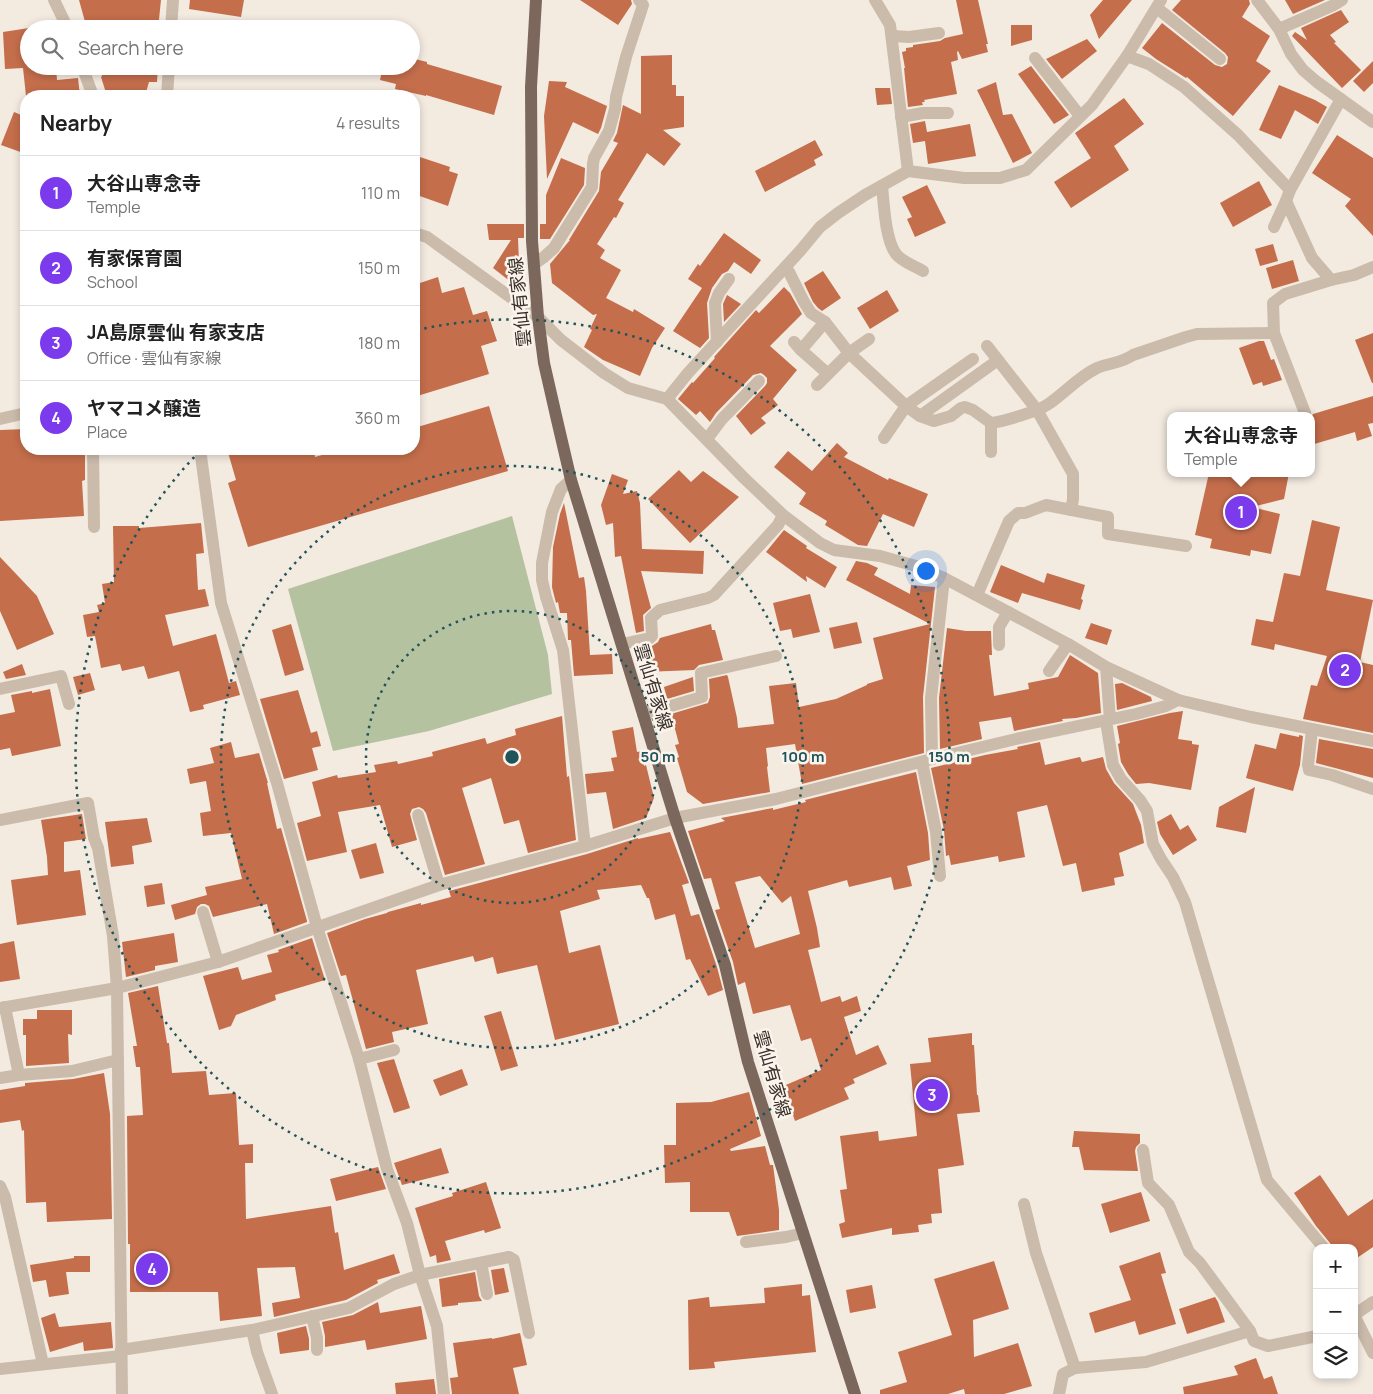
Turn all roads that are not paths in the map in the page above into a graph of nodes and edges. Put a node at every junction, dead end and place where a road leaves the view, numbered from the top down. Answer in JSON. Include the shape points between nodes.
{"nodes":[{"id":1,"x":54,"y":0,"type":"edge"},
{"id":2,"x":173,"y":0,"type":"edge"},
{"id":3,"x":536,"y":0,"type":"edge"},
{"id":4,"x":639,"y":0,"type":"edge"},
{"id":5,"x":875,"y":0,"type":"edge"},
{"id":6,"x":1257,"y":0,"type":"edge"},
{"id":7,"x":1342,"y":0,"type":"edge"},
{"id":8,"x":1159,"y":4,"type":"edge"},
{"id":9,"x":64,"y":20,"type":"edge"},
{"id":10,"x":172,"y":20,"type":"edge"},
{"id":11,"x":1279,"y":29,"type":"junction"},
{"id":12,"x":939,"y":33,"type":"dead end"},
{"id":13,"x":893,"y":36,"type":"junction"},
{"id":14,"x":1127,"y":56,"type":"junction"},
{"id":15,"x":1035,"y":58,"type":"dead end"},
{"id":16,"x":1220,"y":59,"type":"dead end"},
{"id":17,"x":85,"y":75,"type":"edge"},
{"id":18,"x":168,"y":75,"type":"edge"},
{"id":19,"x":90,"y":90,"type":"edge"},
{"id":20,"x":167,"y":90,"type":"edge"},
{"id":21,"x":1342,"y":99,"type":"junction"},
{"id":22,"x":948,"y":113,"type":"dead end"},
{"id":23,"x":901,"y":116,"type":"junction"},
{"id":24,"x":1080,"y":116,"type":"junction"},
{"id":25,"x":1373,"y":122,"type":"edge"},
{"id":26,"x":908,"y":171,"type":"junction"},
{"id":27,"x":882,"y":186,"type":"junction"},
{"id":28,"x":1288,"y":195,"type":"junction"},
{"id":29,"x":1274,"y":227,"type":"dead end"},
{"id":30,"x":420,"y":235,"type":"edge"},
{"id":31,"x":534,"y":264,"type":"junction"},
{"id":32,"x":1373,"y":266,"type":"edge"},
{"id":33,"x":785,"y":268,"type":"junction"},
{"id":34,"x":923,"y":271,"type":"dead end"},
{"id":35,"x":729,"y":279,"type":"dead end"},
{"id":36,"x":1330,"y":280,"type":"junction"},
{"id":37,"x":538,"y":317,"type":"junction"},
{"id":38,"x":825,"y":322,"type":"junction"},
{"id":39,"x":1274,"y":333,"type":"junction"},
{"id":40,"x":869,"y":340,"type":"dead end"},
{"id":41,"x":718,"y":342,"type":"junction"},
{"id":42,"x":987,"y":346,"type":"dead end"},
{"id":43,"x":850,"y":353,"type":"junction"},
{"id":44,"x":973,"y":359,"type":"dead end"},
{"id":45,"x":998,"y":360,"type":"junction"},
{"id":46,"x":827,"y":373,"type":"junction"},
{"id":47,"x":759,"y":380,"type":"dead end"},
{"id":48,"x":817,"y":385,"type":"dead end"},
{"id":49,"x":667,"y":399,"type":"junction"},
{"id":50,"x":906,"y":406,"type":"junction"},
{"id":51,"x":1037,"y":410,"type":"junction"},
{"id":52,"x":1304,"y":412,"type":"edge"},
{"id":53,"x":20,"y":414,"type":"edge"},
{"id":54,"x":920,"y":416,"type":"junction"},
{"id":55,"x":0,"y":419,"type":"edge"},
{"id":56,"x":991,"y":423,"type":"junction"},
{"id":57,"x":884,"y":438,"type":"dead end"},
{"id":58,"x":707,"y":439,"type":"junction"},
{"id":59,"x":991,"y":452,"type":"dead end"},
{"id":60,"x":93,"y":455,"type":"edge"},
{"id":61,"x":201,"y":455,"type":"edge"},
{"id":62,"x":572,"y":480,"type":"junction"},
{"id":63,"x":1071,"y":510,"type":"junction"},
{"id":64,"x":783,"y":515,"type":"junction"},
{"id":65,"x":94,"y":527,"type":"dead end"},
{"id":66,"x":1186,"y":546,"type":"dead end"},
{"id":67,"x":944,"y":578,"type":"junction"},
{"id":68,"x":977,"y":595,"type":"junction"},
{"id":69,"x":1008,"y":612,"type":"junction"},
{"id":70,"x":622,"y":644,"type":"junction"},
{"id":71,"x":1068,"y":644,"type":"junction"},
{"id":72,"x":999,"y":646,"type":"dead end"},
{"id":73,"x":776,"y":656,"type":"dead end"},
{"id":74,"x":1106,"y":668,"type":"junction"},
{"id":75,"x":1049,"y":671,"type":"dead end"},
{"id":76,"x":0,"y":688,"type":"edge"},
{"id":77,"x":1178,"y":700,"type":"junction"},
{"id":78,"x":69,"y":704,"type":"dead end"},
{"id":79,"x":643,"y":714,"type":"junction"},
{"id":80,"x":1108,"y":720,"type":"junction"},
{"id":81,"x":1312,"y":730,"type":"junction"},
{"id":82,"x":1373,"y":741,"type":"edge"},
{"id":83,"x":927,"y":760,"type":"junction"},
{"id":84,"x":1373,"y":789,"type":"edge"},
{"id":85,"x":418,"y":815,"type":"dead end"},
{"id":86,"x":674,"y":818,"type":"junction"},
{"id":87,"x":0,"y":820,"type":"edge"},
{"id":88,"x":585,"y":846,"type":"junction"},
{"id":89,"x":940,"y":876,"type":"dead end"},
{"id":90,"x":440,"y":885,"type":"junction"},
{"id":91,"x":203,"y":912,"type":"dead end"},
{"id":92,"x":317,"y":927,"type":"junction"},
{"id":93,"x":218,"y":962,"type":"junction"},
{"id":94,"x":117,"y":988,"type":"junction"},
{"id":95,"x":3,"y":1008,"type":"edge"},
{"id":96,"x":394,"y":1050,"type":"dead end"},
{"id":97,"x":359,"y":1059,"type":"junction"},
{"id":98,"x":118,"y":1060,"type":"junction"},
{"id":99,"x":19,"y":1075,"type":"junction"},
{"id":100,"x":0,"y":1078,"type":"edge"},
{"id":101,"x":1143,"y":1150,"type":"dead end"},
{"id":102,"x":0,"y":1186,"type":"edge"},
{"id":103,"x":1024,"y":1204,"type":"dead end"},
{"id":104,"x":803,"y":1233,"type":"junction"},
{"id":105,"x":746,"y":1242,"type":"dead end"},
{"id":106,"x":1321,"y":1244,"type":"edge"},
{"id":107,"x":481,"y":1263,"type":"junction"},
{"id":108,"x":420,"y":1275,"type":"junction"},
{"id":109,"x":487,"y":1294,"type":"dead end"},
{"id":110,"x":1373,"y":1302,"type":"edge"},
{"id":111,"x":312,"y":1316,"type":"junction"},
{"id":112,"x":1358,"y":1319,"type":"edge"},
{"id":113,"x":1358,"y":1325,"type":"edge"},
{"id":114,"x":252,"y":1330,"type":"junction"},
{"id":115,"x":1250,"y":1331,"type":"junction"},
{"id":116,"x":529,"y":1333,"type":"dead end"},
{"id":117,"x":1313,"y":1337,"type":"edge"},
{"id":118,"x":317,"y":1350,"type":"dead end"},
{"id":119,"x":121,"y":1353,"type":"junction"},
{"id":120,"x":1373,"y":1353,"type":"edge"},
{"id":121,"x":43,"y":1364,"type":"junction"},
{"id":122,"x":1075,"y":1368,"type":"junction"},
{"id":123,"x":0,"y":1369,"type":"edge"},
{"id":124,"x":122,"y":1394,"type":"edge"},
{"id":125,"x":272,"y":1394,"type":"edge"},
{"id":126,"x":444,"y":1394,"type":"edge"},
{"id":127,"x":855,"y":1394,"type":"edge"},
{"id":128,"x":1059,"y":1394,"type":"edge"}],
"edges":[{"from":1,"to":9,"type":"street"},
{"from":2,"to":10,"type":"street"},
{"from":3,"to":31,"type":"main road","name":"雲仙有家線","via":[[531,87]]},
{"from":4,"to":31,"type":"street","via":[[643,5],[626,57],[609,131],[594,158],[592,187],[554,248]]},
{"from":5,"to":13,"type":"street"},
{"from":6,"to":11,"type":"street"},
{"from":7,"to":11,"type":"street"},
{"from":8,"to":14,"type":"street"},
{"from":8,"to":16,"type":"street"},
{"from":11,"to":21,"type":"street","via":[[1291,54],[1304,70]]},
{"from":12,"to":13,"type":"street"},
{"from":13,"to":23,"type":"street"},
{"from":14,"to":24,"type":"street","via":[[1092,105]]},
{"from":14,"to":28,"type":"street","via":[[1149,64],[1184,87],[1238,135]]},
{"from":15,"to":24,"type":"street"},
{"from":17,"to":19,"type":"street"},
{"from":18,"to":20,"type":"street"},
{"from":21,"to":25,"type":"street"},
{"from":21,"to":28,"type":"street"},
{"from":22,"to":23,"type":"street"},
{"from":23,"to":26,"type":"street"},
{"from":24,"to":26,"type":"street","via":[[1026,170],[1000,178],[964,178]]},
{"from":26,"to":27,"type":"street"},
{"from":27,"to":33,"type":"street","via":[[820,227]]},
{"from":27,"to":34,"type":"street","via":[[893,247],[902,260]]},
{"from":28,"to":29,"type":"street"},
{"from":28,"to":36,"type":"street","via":[[1312,258]]},
{"from":30,"to":37,"type":"street","via":[[427,237]]},
{"from":31,"to":37,"type":"main road","name":"雲仙有家線"},
{"from":32,"to":36,"type":"street"},
{"from":33,"to":38,"type":"street","via":[[811,313]]},
{"from":33,"to":41,"type":"street"},
{"from":35,"to":41,"type":"street","via":[[715,303]]},
{"from":36,"to":39,"type":"street","via":[[1285,294],[1273,303]]},
{"from":37,"to":49,"type":"street","via":[[561,340],[604,373],[628,388]]},
{"from":37,"to":62,"type":"main road","name":"雲仙有家線","via":[[544,363]]},
{"from":38,"to":43,"type":"street"},
{"from":38,"to":46,"type":"street","via":[[797,346]]},
{"from":39,"to":51,"type":"street","via":[[1186,337],[1097,368]]},
{"from":39,"to":52,"type":"street"},
{"from":40,"to":43,"type":"street"},
{"from":41,"to":49,"type":"street"},
{"from":42,"to":45,"type":"street"},
{"from":43,"to":46,"type":"street"},
{"from":43,"to":50,"type":"street"},
{"from":44,"to":50,"type":"street"},
{"from":45,"to":51,"type":"street"},
{"from":45,"to":54,"type":"street"},
{"from":46,"to":48,"type":"street"},
{"from":47,"to":58,"type":"street"},
{"from":49,"to":58,"type":"street"},
{"from":50,"to":54,"type":"street"},
{"from":50,"to":57,"type":"street"},
{"from":51,"to":56,"type":"street"},
{"from":51,"to":63,"type":"street","via":[[1073,474]]},
{"from":53,"to":55,"type":"street"},
{"from":54,"to":56,"type":"street","via":[[934,421],[965,407]]},
{"from":56,"to":59,"type":"street"},
{"from":58,"to":64,"type":"street"},
{"from":60,"to":65,"type":"street"},
{"from":61,"to":92,"type":"street","via":[[220,603],[277,783]]},
{"from":62,"to":70,"type":"main road","name":"雲仙有家線"},
{"from":62,"to":88,"type":"street","via":[[561,489],[552,512],[542,580],[563,650]]},
{"from":63,"to":66,"type":"street","via":[[1108,517],[1108,534]]},
{"from":63,"to":68,"type":"street","via":[[1046,505],[1018,513],[1009,521]]},
{"from":64,"to":67,"type":"street","via":[[834,550],[880,556]]},
{"from":64,"to":70,"type":"street","via":[[778,525],[714,595],[660,610],[651,618],[650,638]]},
{"from":67,"to":68,"type":"street"},
{"from":67,"to":83,"type":"street"},
{"from":68,"to":69,"type":"street"},
{"from":69,"to":71,"type":"street"},
{"from":69,"to":72,"type":"street","via":[[999,627]]},
{"from":70,"to":79,"type":"main road","name":"雲仙有家線"},
{"from":71,"to":74,"type":"street"},
{"from":71,"to":75,"type":"street"},
{"from":73,"to":79,"type":"street","via":[[701,673],[702,696]]},
{"from":74,"to":77,"type":"street"},
{"from":74,"to":80,"type":"street"},
{"from":76,"to":78,"type":"street","via":[[61,676]]},
{"from":77,"to":80,"type":"street"},
{"from":77,"to":81,"type":"street"},
{"from":79,"to":86,"type":"main road","name":"雲仙有家線"},
{"from":80,"to":83,"type":"street"},
{"from":80,"to":106,"type":"street","via":[[1114,765],[1147,811],[1153,844],[1185,902],[1266,1180]]},
{"from":81,"to":82,"type":"street"},
{"from":81,"to":84,"type":"street","via":[[1309,770]]},
{"from":83,"to":86,"type":"street","via":[[776,799]]},
{"from":83,"to":89,"type":"street"},
{"from":85,"to":90,"type":"street"},
{"from":86,"to":88,"type":"street"},
{"from":86,"to":104,"type":"main road","name":"雲仙有家線","via":[[725,965],[748,1062]]},
{"from":87,"to":94,"type":"street","via":[[88,803],[113,936]]},
{"from":88,"to":90,"type":"street"},
{"from":90,"to":92,"type":"street"},
{"from":91,"to":93,"type":"street"},
{"from":92,"to":93,"type":"street"},
{"from":92,"to":97,"type":"street"},
{"from":93,"to":94,"type":"street"},
{"from":94,"to":95,"type":"street"},
{"from":94,"to":98,"type":"street"},
{"from":95,"to":99,"type":"street","via":[[8,1014]]},
{"from":96,"to":97,"type":"street"},
{"from":97,"to":108,"type":"street","via":[[387,1169],[407,1223]]},
{"from":98,"to":99,"type":"street","via":[[72,1071]]},
{"from":98,"to":119,"type":"street"},
{"from":99,"to":100,"type":"street"},
{"from":101,"to":115,"type":"street","via":[[1148,1183],[1169,1205],[1189,1252]]},
{"from":102,"to":121,"type":"street","via":[[6,1197]]},
{"from":103,"to":122,"type":"street","via":[[1036,1253]]},
{"from":104,"to":105,"type":"street"},
{"from":104,"to":127,"type":"main road","name":"雲仙有家線"},
{"from":107,"to":108,"type":"street"},
{"from":107,"to":109,"type":"street"},
{"from":107,"to":116,"type":"street","via":[[510,1257],[514,1260]]},
{"from":108,"to":111,"type":"street","via":[[394,1284],[349,1308]]},
{"from":108,"to":126,"type":"street","via":[[437,1326]]},
{"from":110,"to":112,"type":"street"},
{"from":111,"to":114,"type":"street"},
{"from":111,"to":118,"type":"street"},
{"from":113,"to":120,"type":"street"},
{"from":114,"to":119,"type":"street"},
{"from":114,"to":125,"type":"street"},
{"from":115,"to":117,"type":"street","via":[[1254,1340],[1268,1346]]},
{"from":115,"to":122,"type":"street","via":[[1146,1362]]},
{"from":119,"to":121,"type":"street"},
{"from":119,"to":124,"type":"street"},
{"from":121,"to":123,"type":"street"},
{"from":122,"to":128,"type":"street","via":[[1064,1374]]}]}
